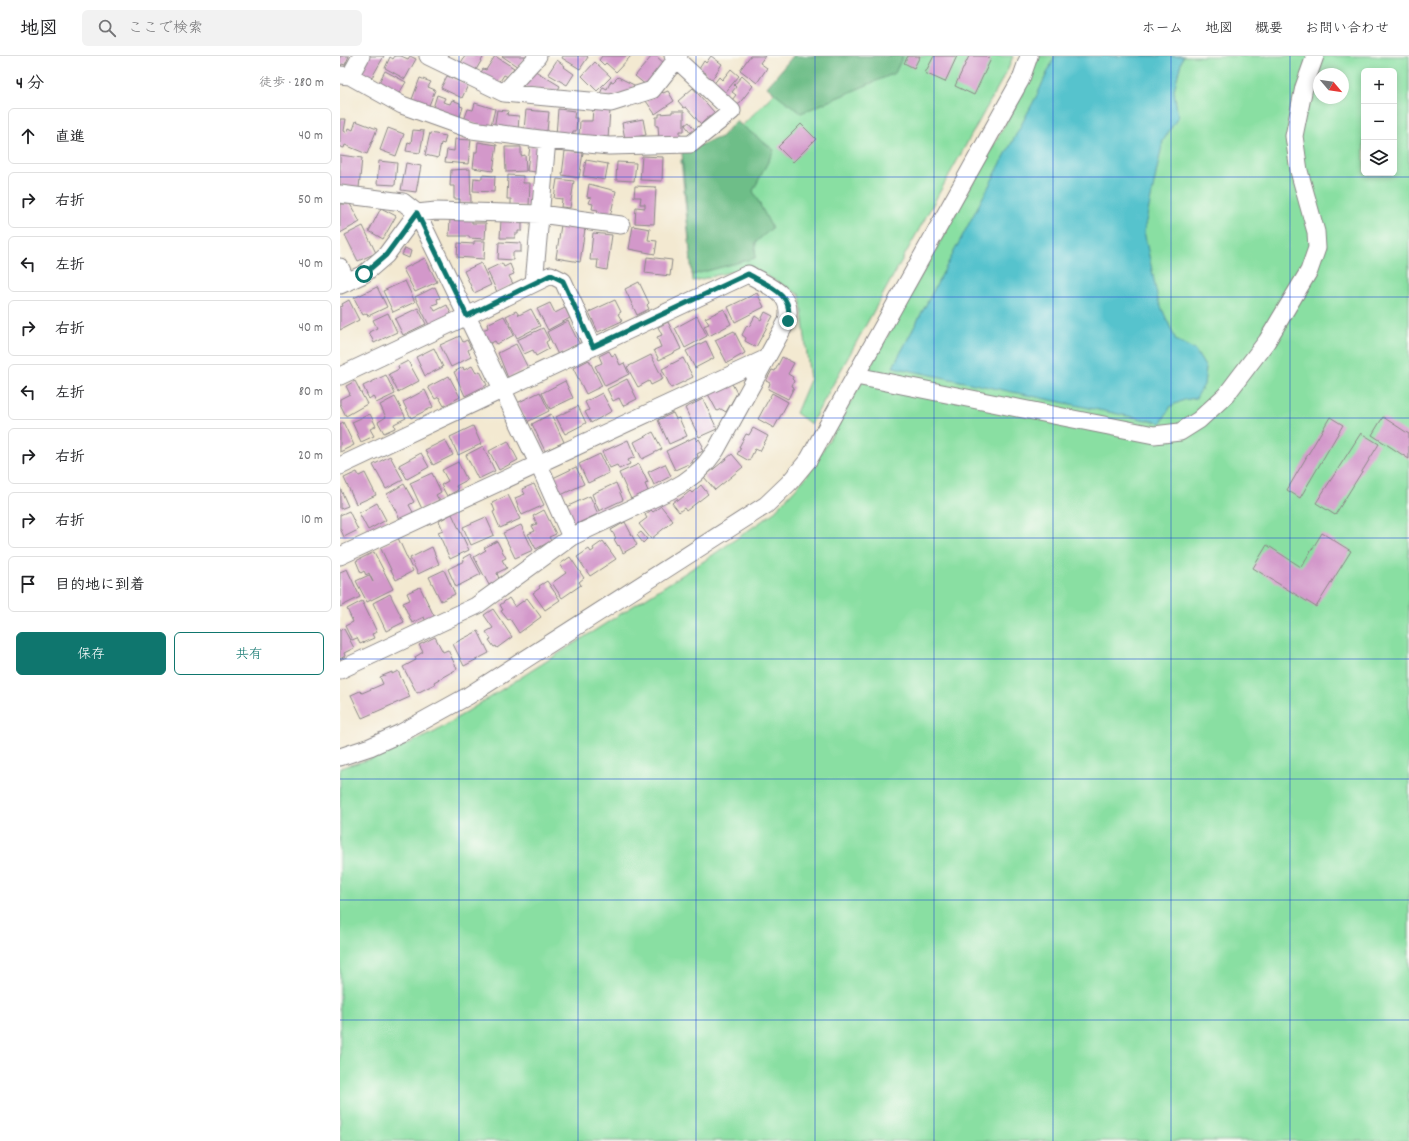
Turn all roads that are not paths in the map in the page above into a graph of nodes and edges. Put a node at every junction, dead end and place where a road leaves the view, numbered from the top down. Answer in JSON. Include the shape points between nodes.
{"nodes":[{"id":1,"x":361,"y":56,"type":"edge"},
{"id":2,"x":428,"y":56,"type":"edge"},
{"id":3,"x":538,"y":56,"type":"edge"},
{"id":4,"x":1029,"y":56,"type":"edge"},
{"id":5,"x":1315,"y":56,"type":"edge"},
{"id":6,"x":676,"y":57,"type":"edge"},
{"id":7,"x":345,"y":76,"type":"edge"},
{"id":8,"x":504,"y":93,"type":"junction"},
{"id":9,"x":547,"y":140,"type":"junction"},
{"id":10,"x":340,"y":194,"type":"edge"},
{"id":11,"x":417,"y":213,"type":"junction"},
{"id":12,"x":540,"y":214,"type":"junction"},
{"id":13,"x":621,"y":225,"type":"dead end"},
{"id":14,"x":342,"y":278,"type":"edge"},
{"id":15,"x":534,"y":283,"type":"junction"},
{"id":16,"x":467,"y":316,"type":"junction"},
{"id":17,"x":593,"y":347,"type":"junction"},
{"id":18,"x":767,"y":358,"type":"junction"},
{"id":19,"x":340,"y":376,"type":"edge"},
{"id":20,"x":856,"y":376,"type":"junction"},
{"id":21,"x":501,"y":390,"type":"junction"},
{"id":22,"x":538,"y":463,"type":"junction"},
{"id":23,"x":340,"y":466,"type":"edge"},
{"id":24,"x":571,"y":537,"type":"junction"},
{"id":25,"x":340,"y":556,"type":"edge"},
{"id":26,"x":340,"y":670,"type":"edge"},
{"id":27,"x":340,"y":757,"type":"edge"}],
"edges":[{"from":1,"to":7,"type":"street"},
{"from":2,"to":8,"type":"street"},
{"from":3,"to":8,"type":"street"},
{"from":4,"to":20,"type":"street","via":[[1021,79]]},
{"from":5,"to":20,"type":"street","via":[[1304,87],[1294,136],[1299,171],[1316,232],[1317,248],[1309,271],[1267,341],[1226,395],[1199,420],[1180,432],[1154,435]]},
{"from":6,"to":8,"type":"street","via":[[652,90],[611,103]]},
{"from":6,"to":9,"type":"street","via":[[732,111],[691,144],[609,146]]},
{"from":7,"to":9,"type":"street","via":[[402,105],[472,130]]},
{"from":9,"to":12,"type":"street"},
{"from":10,"to":11,"type":"street","via":[[403,202]]},
{"from":11,"to":12,"type":"street","via":[[436,211]]},
{"from":11,"to":14,"type":"street","via":[[386,255],[364,274]]},
{"from":11,"to":16,"type":"street"},
{"from":12,"to":13,"type":"street"},
{"from":12,"to":15,"type":"street"},
{"from":15,"to":16,"type":"street"},
{"from":15,"to":17,"type":"street","via":[[551,275],[563,281]]},
{"from":16,"to":19,"type":"street"},
{"from":16,"to":21,"type":"street"},
{"from":17,"to":18,"type":"street","via":[[748,274],[780,292],[790,312],[788,321]]},
{"from":17,"to":21,"type":"street"},
{"from":18,"to":22,"type":"street"},
{"from":18,"to":24,"type":"street","via":[[716,450],[695,474],[669,491]]},
{"from":20,"to":27,"type":"street","via":[[809,459],[789,484],[766,505],[468,696],[401,733]]},
{"from":21,"to":22,"type":"street"},
{"from":21,"to":23,"type":"street"},
{"from":22,"to":24,"type":"street"},
{"from":22,"to":25,"type":"street"},
{"from":24,"to":26,"type":"street","via":[[476,606]]}]}
